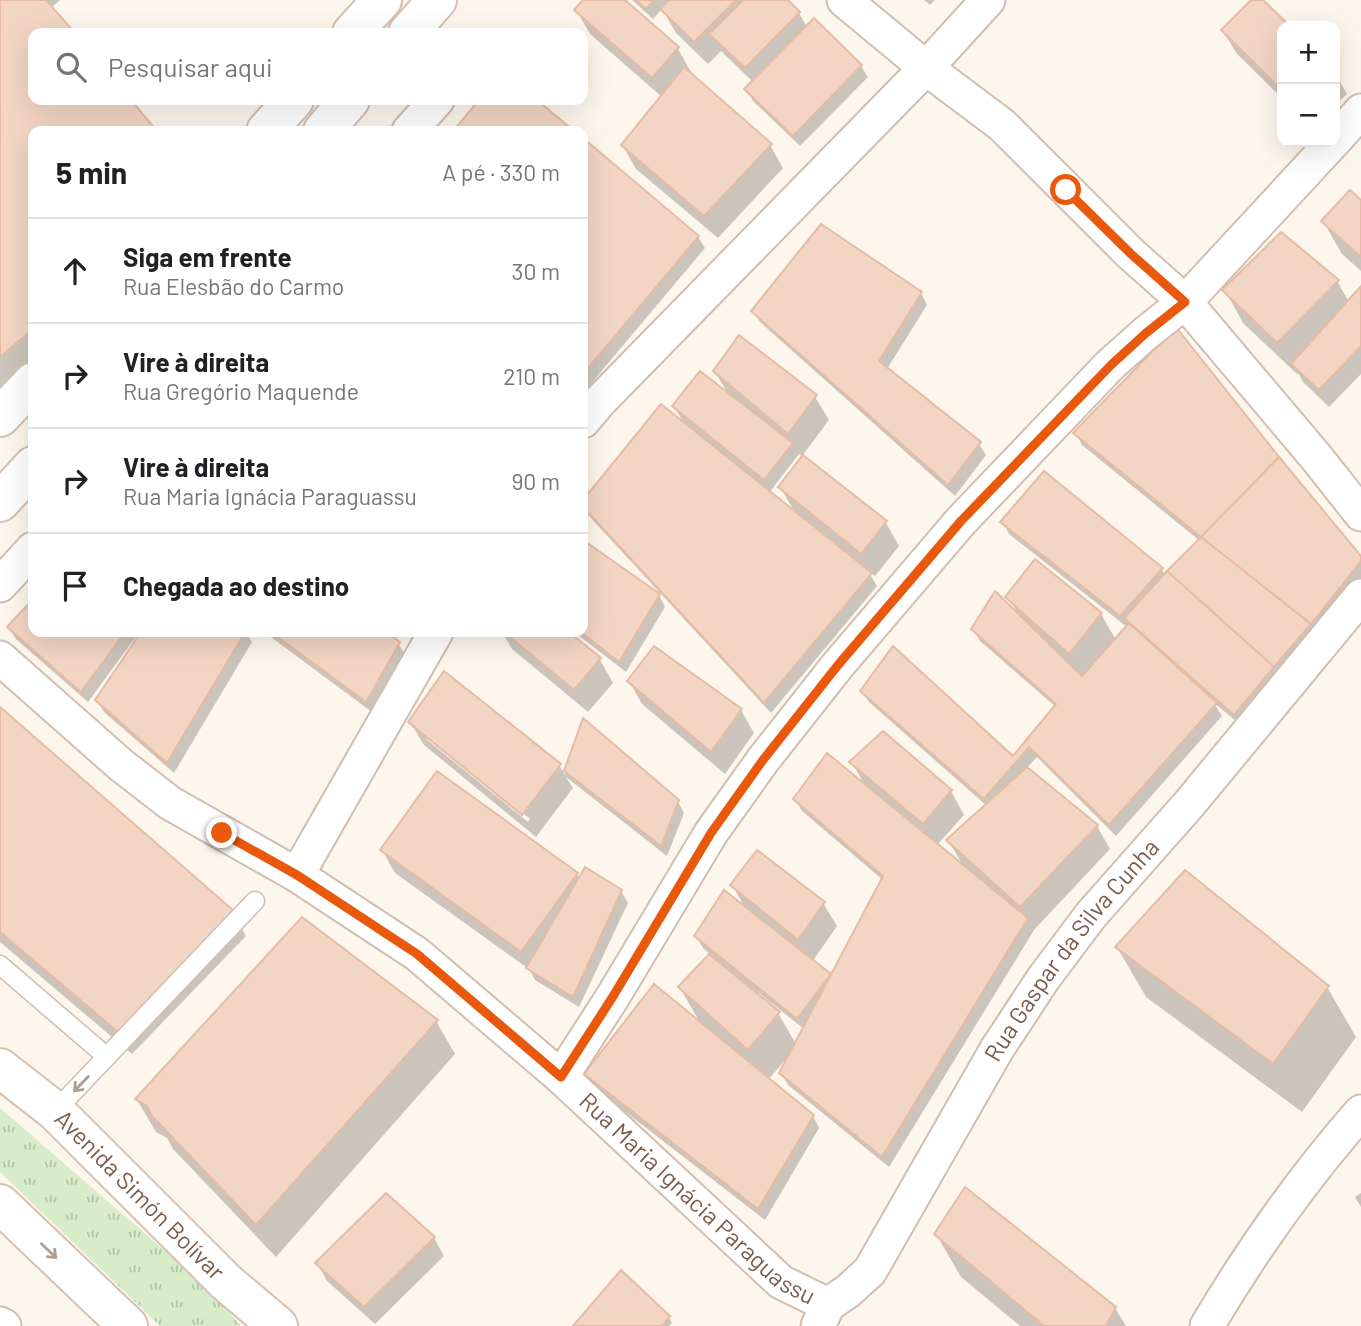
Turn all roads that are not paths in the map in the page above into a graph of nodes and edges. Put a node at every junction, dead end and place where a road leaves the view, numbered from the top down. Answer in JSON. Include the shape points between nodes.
{"nodes":[{"id":1,"x":382,"y":0,"type":"edge"},
{"id":2,"x":437,"y":0,"type":"edge"},
{"id":3,"x":844,"y":0,"type":"edge"},
{"id":4,"x":988,"y":0,"type":"edge"},
{"id":5,"x":357,"y":28,"type":"edge"},
{"id":6,"x":412,"y":28,"type":"edge"},
{"id":7,"x":926,"y":68,"type":"junction"},
{"id":8,"x":289,"y":105,"type":"edge"},
{"id":9,"x":346,"y":105,"type":"edge"},
{"id":10,"x":432,"y":105,"type":"edge"},
{"id":11,"x":1361,"y":111,"type":"edge"},
{"id":12,"x":270,"y":126,"type":"edge"},
{"id":13,"x":327,"y":126,"type":"edge"},
{"id":14,"x":414,"y":126,"type":"edge"},
{"id":15,"x":1340,"y":134,"type":"edge"},
{"id":16,"x":1328,"y":147,"type":"edge"},
{"id":17,"x":1185,"y":302,"type":"junction"},
{"id":18,"x":28,"y":387,"type":"edge"},
{"id":19,"x":588,"y":415,"type":"edge"},
{"id":20,"x":0,"y":417,"type":"edge"},
{"id":21,"x":28,"y":471,"type":"edge"},
{"id":22,"x":0,"y":502,"type":"edge"},
{"id":23,"x":1361,"y":514,"type":"edge"},
{"id":24,"x":28,"y":554,"type":"edge"},
{"id":25,"x":0,"y":585,"type":"edge"},
{"id":26,"x":1361,"y":596,"type":"edge"},
{"id":27,"x":433,"y":637,"type":"edge"},
{"id":28,"x":0,"y":658,"type":"edge"},
{"id":29,"x":297,"y":875,"type":"junction"},
{"id":30,"x":255,"y":901,"type":"dead end"},
{"id":31,"x":0,"y":965,"type":"edge"},
{"id":32,"x":107,"y":1056,"type":"junction"},
{"id":33,"x":0,"y":1068,"type":"edge"},
{"id":34,"x":561,"y":1077,"type":"junction"},
{"id":35,"x":55,"y":1111,"type":"junction"},
{"id":36,"x":1361,"y":1112,"type":"edge"},
{"id":37,"x":0,"y":1204,"type":"edge"},
{"id":38,"x":823,"y":1315,"type":"edge"},
{"id":39,"x":128,"y":1326,"type":"edge"},
{"id":40,"x":278,"y":1326,"type":"edge"},
{"id":41,"x":1207,"y":1326,"type":"edge"}],
"edges":[{"from":1,"to":5,"type":"street"},
{"from":2,"to":6,"type":"street"},
{"from":3,"to":7,"type":"street"},
{"from":4,"to":7,"type":"street"},
{"from":7,"to":17,"type":"street","via":[[1002,125]]},
{"from":7,"to":19,"type":"street"},
{"from":8,"to":12,"type":"street"},
{"from":9,"to":13,"type":"street"},
{"from":10,"to":14,"type":"street"},
{"from":11,"to":15,"type":"street"},
{"from":16,"to":17,"type":"street"},
{"from":17,"to":23,"type":"street"},
{"from":17,"to":34,"type":"street","via":[[1111,365],[970,511],[838,665],[711,833]]},
{"from":18,"to":20,"type":"street"},
{"from":21,"to":22,"type":"street"},
{"from":24,"to":25,"type":"street"},
{"from":26,"to":38,"type":"street","name":"Rua Gaspar da Silva Cunha","via":[[1091,915],[1043,979],[997,1049],[870,1271]]},
{"from":27,"to":29,"type":"street"},
{"from":28,"to":29,"type":"street","name":"Rua Maria Ignácia Paraguassu","via":[[170,803]]},
{"from":29,"to":34,"type":"street","name":"Rua Maria Ignácia Paraguassu","via":[[417,954]]},
{"from":30,"to":32,"type":"lane"},
{"from":31,"to":32,"type":"lane"},
{"from":32,"to":35,"type":"lane","one_way":true},
{"from":33,"to":35,"type":"street","name":"Avenida Simón Bolívar"},
{"from":34,"to":38,"type":"street","name":"Rua Maria Ignácia Paraguassu","via":[[744,1250]]},
{"from":35,"to":40,"type":"street","name":"Avenida Simón Bolívar","via":[[226,1282]]},
{"from":36,"to":41,"type":"street","via":[[1279,1215]]},
{"from":37,"to":39,"type":"street","one_way":true}]}
